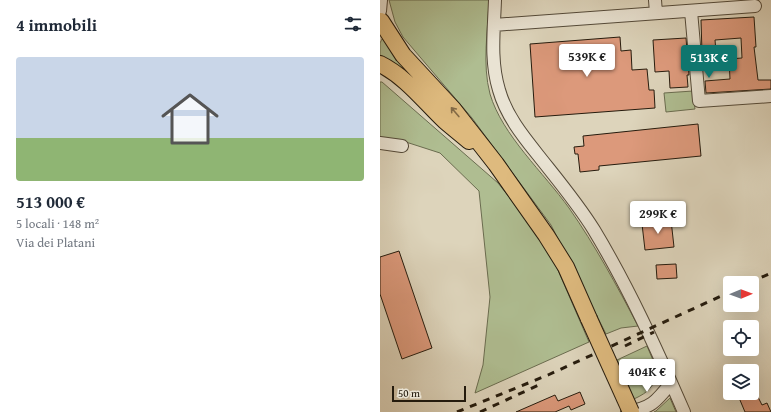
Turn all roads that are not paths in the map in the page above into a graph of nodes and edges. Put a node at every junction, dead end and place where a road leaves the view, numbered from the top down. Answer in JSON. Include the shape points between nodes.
{"nodes":[{"id":1,"x":381,"y":0,"type":"edge"},
{"id":2,"x":495,"y":0,"type":"edge"},
{"id":3,"x":655,"y":0,"type":"edge"},
{"id":4,"x":755,"y":6,"type":"dead end"},
{"id":5,"x":691,"y":11,"type":"junction"},
{"id":6,"x":656,"y":13,"type":"junction"},
{"id":7,"x":380,"y":16,"type":"edge"},
{"id":8,"x":494,"y":25,"type":"junction"},
{"id":9,"x":380,"y":64,"type":"edge"},
{"id":10,"x":380,"y":71,"type":"edge"},
{"id":11,"x":412,"y":87,"type":"junction"},
{"id":12,"x":771,"y":96,"type":"edge"},
{"id":13,"x":380,"y":144,"type":"edge"},
{"id":14,"x":402,"y":146,"type":"dead end"},
{"id":15,"x":496,"y":164,"type":"junction"},
{"id":16,"x":671,"y":383,"type":"junction"},
{"id":17,"x":627,"y":412,"type":"edge"},
{"id":18,"x":632,"y":412,"type":"edge"},
{"id":19,"x":684,"y":412,"type":"edge"}],
"edges":[{"from":1,"to":7,"type":"street"},
{"from":2,"to":8,"type":"street"},
{"from":3,"to":6,"type":"street"},
{"from":4,"to":5,"type":"street"},
{"from":5,"to":6,"type":"street"},
{"from":5,"to":12,"type":"street","via":[[699,101]]},
{"from":6,"to":8,"type":"street"},
{"from":15,"to":7,"type":"main road","one_way":true,"via":[[453,109],[403,56]]},
{"from":8,"to":16,"type":"street","via":[[493,53],[499,90],[511,119],[592,228],[626,286]]},
{"from":9,"to":11,"type":"main road","via":[[391,69]]},
{"from":10,"to":11,"type":"street"},
{"from":11,"to":15,"type":"main road","via":[[445,121]]},
{"from":13,"to":14,"type":"street"},
{"from":15,"to":18,"type":"main road","bridge":true,"via":[[566,268]]},
{"from":16,"to":17,"type":"street","via":[[654,403],[646,408]]},
{"from":16,"to":19,"type":"street"}]}
